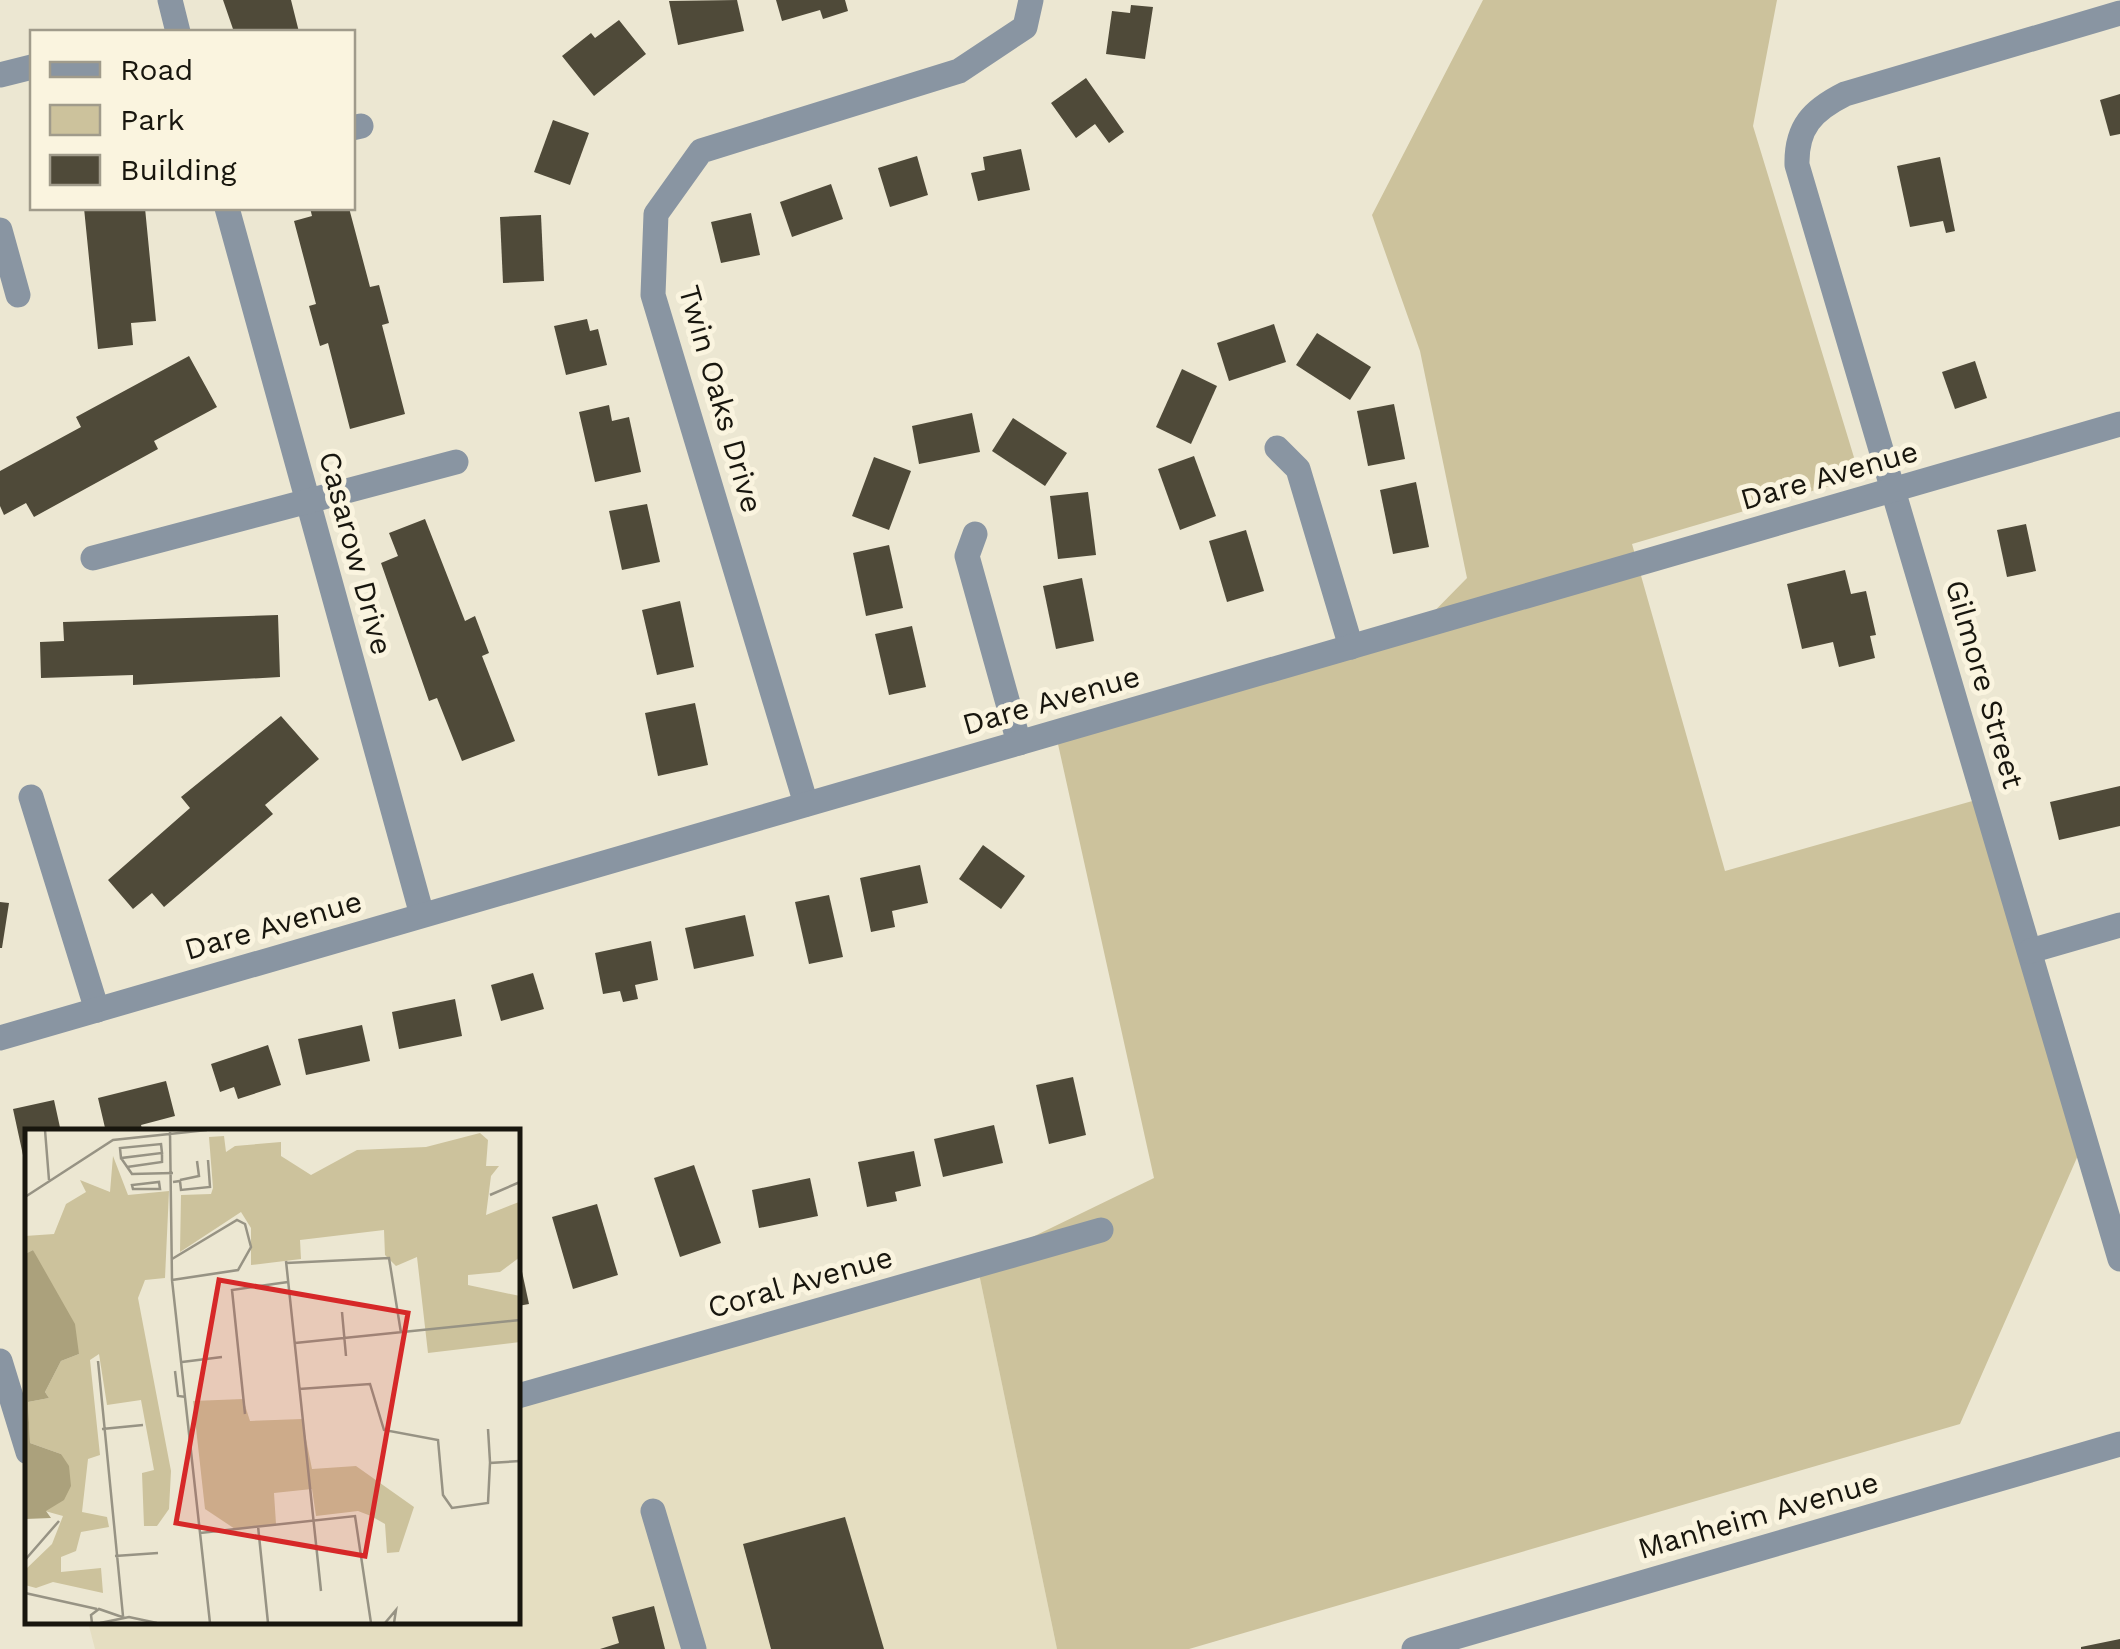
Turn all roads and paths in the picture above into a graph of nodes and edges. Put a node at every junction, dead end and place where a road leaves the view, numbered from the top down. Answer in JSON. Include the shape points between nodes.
{"nodes":[{"id":1,"x":170,"y":0,"type":"edge"},
{"id":2,"x":1031,"y":0,"type":"edge"},
{"id":3,"x":2120,"y":13,"type":"edge"},
{"id":4,"x":173,"y":30,"type":"edge"},
{"id":5,"x":30,"y":68,"type":"edge"},
{"id":6,"x":0,"y":75,"type":"edge"},
{"id":7,"x":228,"y":210,"type":"edge"},
{"id":8,"x":0,"y":230,"type":"edge"},
{"id":9,"x":18,"y":295,"type":"dead end"},
{"id":10,"x":2120,"y":424,"type":"edge"},
{"id":11,"x":1277,"y":448,"type":"dead end"},
{"id":12,"x":456,"y":462,"type":"dead end"},
{"id":13,"x":1894,"y":490,"type":"junction"},
{"id":14,"x":307,"y":501,"type":"junction"},
{"id":15,"x":975,"y":534,"type":"dead end"},
{"id":16,"x":93,"y":558,"type":"dead end"},
{"id":17,"x":1351,"y":647,"type":"junction"},
{"id":18,"x":1019,"y":743,"type":"junction"},
{"id":19,"x":31,"y":797,"type":"dead end"},
{"id":20,"x":806,"y":804,"type":"junction"},
{"id":21,"x":422,"y":915,"type":"junction"},
{"id":22,"x":2120,"y":925,"type":"edge"},
{"id":23,"x":2030,"y":950,"type":"junction"},
{"id":24,"x":96,"y":1010,"type":"junction"},
{"id":25,"x":0,"y":1038,"type":"edge"},
{"id":26,"x":1101,"y":1230,"type":"dead end"},
{"id":27,"x":2120,"y":1259,"type":"edge"},
{"id":28,"x":0,"y":1361,"type":"edge"},
{"id":29,"x":520,"y":1395,"type":"edge"},
{"id":30,"x":25,"y":1442,"type":"edge"},
{"id":31,"x":2120,"y":1444,"type":"edge"},
{"id":32,"x":653,"y":1511,"type":"dead end"},
{"id":33,"x":694,"y":1649,"type":"edge"},
{"id":34,"x":1414,"y":1649,"type":"edge"}],
"edges":[{"from":1,"to":4,"type":"street"},
{"from":2,"to":20,"type":"street","name":"Twin Oaks Drive","via":[[1026,26],[959,71],[702,152],[656,214],[653,294]]},
{"from":3,"to":13,"type":"street","name":"Gilmore Street","via":[[1845,94],[1822,106],[1796,143],[1797,165]]},
{"from":5,"to":6,"type":"street"},
{"from":7,"to":14,"type":"street","name":"Casarow Drive"},
{"from":8,"to":9,"type":"street"},
{"from":10,"to":13,"type":"street","name":"Dare Avenue"},
{"from":11,"to":17,"type":"street","via":[[1298,469]]},
{"from":12,"to":14,"type":"street"},
{"from":13,"to":17,"type":"street","name":"Dare Avenue"},
{"from":13,"to":23,"type":"street","name":"Gilmore Street"},
{"from":14,"to":16,"type":"street"},
{"from":14,"to":21,"type":"street","name":"Casarow Drive"},
{"from":15,"to":18,"type":"street","via":[[967,556]]},
{"from":17,"to":18,"type":"street","name":"Dare Avenue"},
{"from":18,"to":20,"type":"street","name":"Dare Avenue"},
{"from":19,"to":24,"type":"street"},
{"from":20,"to":21,"type":"street","name":"Dare Avenue"},
{"from":21,"to":24,"type":"street","name":"Dare Avenue"},
{"from":22,"to":23,"type":"street"},
{"from":23,"to":27,"type":"street","name":"Gilmore Street"},
{"from":24,"to":25,"type":"street","name":"Dare Avenue"},
{"from":26,"to":29,"type":"street","name":"Coral Avenue"},
{"from":28,"to":30,"type":"street"},
{"from":31,"to":34,"type":"street","name":"Manheim Avenue"},
{"from":32,"to":33,"type":"street"}]}
